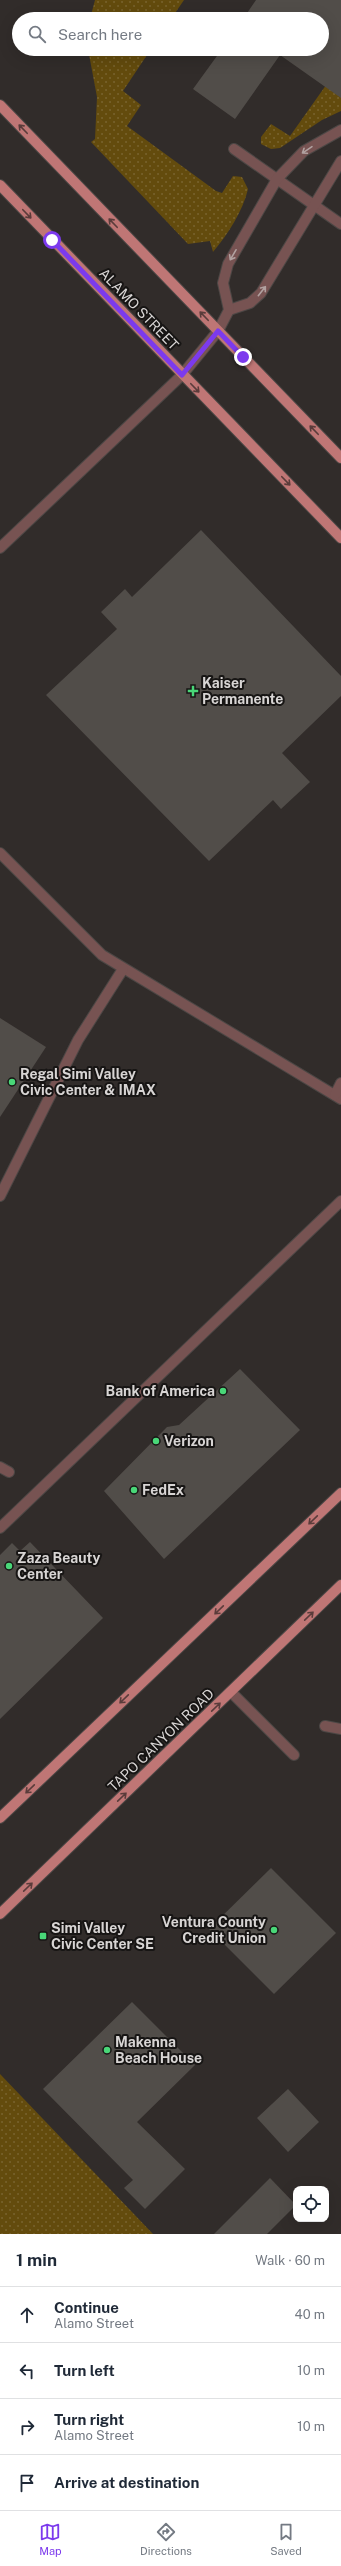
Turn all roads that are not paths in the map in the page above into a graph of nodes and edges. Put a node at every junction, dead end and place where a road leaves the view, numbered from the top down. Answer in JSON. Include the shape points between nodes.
{"nodes":[{"id":1,"x":0,"y":105,"type":"edge"},
{"id":2,"x":341,"y":130,"type":"edge"},
{"id":3,"x":234,"y":150,"type":"dead end"},
{"id":4,"x":341,"y":161,"type":"edge"},
{"id":5,"x":277,"y":179,"type":"junction"},
{"id":6,"x":0,"y":185,"type":"edge"},
{"id":7,"x":314,"y":207,"type":"junction"},
{"id":8,"x":341,"y":224,"type":"edge"},
{"id":9,"x":229,"y":310,"type":"junction"},
{"id":10,"x":218,"y":331,"type":"junction"},
{"id":11,"x":182,"y":375,"type":"junction"},
{"id":12,"x":341,"y":458,"type":"edge"},
{"id":13,"x":341,"y":538,"type":"edge"},
{"id":14,"x":0,"y":548,"type":"edge"},
{"id":15,"x":0,"y":854,"type":"edge"},
{"id":16,"x":123,"y":969,"type":"junction"},
{"id":17,"x":341,"y":1084,"type":"edge"},
{"id":18,"x":338,"y":1097,"type":"edge"},
{"id":19,"x":0,"y":1196,"type":"edge"},
{"id":20,"x":341,"y":1201,"type":"edge"},
{"id":21,"x":341,"y":1493,"type":"edge"},
{"id":22,"x":0,"y":1528,"type":"edge"},
{"id":23,"x":341,"y":1585,"type":"edge"},
{"id":24,"x":231,"y":1692,"type":"junction"},
{"id":25,"x":324,"y":1726,"type":"dead end"},
{"id":26,"x":341,"y":1729,"type":"edge"},
{"id":27,"x":294,"y":1755,"type":"dead end"},
{"id":28,"x":0,"y":1818,"type":"edge"},
{"id":29,"x":0,"y":1914,"type":"edge"}],
"edges":[{"from":10,"to":1,"type":"main road","one_way":true},
{"from":2,"to":5,"type":"lane","one_way":true,"via":[[304,151]]},
{"from":3,"to":5,"type":"lane"},
{"from":4,"to":7,"type":"lane"},
{"from":5,"to":7,"type":"lane"},
{"from":5,"to":9,"type":"lane","one_way":true,"via":[[228,264],[223,283]]},
{"from":6,"to":11,"type":"main road","name":"ALAMO STREET","one_way":true},
{"from":7,"to":8,"type":"lane"},
{"from":9,"to":7,"type":"lane","one_way":true,"via":[[250,303],[261,293]]},
{"from":9,"to":10,"type":"lane"},
{"from":10,"to":11,"type":"lane"},
{"from":12,"to":10,"type":"main road","one_way":true},
{"from":11,"to":13,"type":"main road","name":"ALAMO STREET","one_way":true},
{"from":11,"to":14,"type":"lane"},
{"from":15,"to":16,"type":"lane","via":[[102,955]]},
{"from":16,"to":18,"type":"lane"},
{"from":16,"to":19,"type":"lane","via":[[78,1040]]},
{"from":17,"to":18,"type":"lane"},
{"from":20,"to":22,"type":"lane"},
{"from":21,"to":28,"type":"main road","one_way":true},
{"from":24,"to":23,"type":"main road","name":"TAPO CANYON ROAD","one_way":true},
{"from":24,"to":27,"type":"lane"},
{"from":29,"to":24,"type":"main road","name":"TAPO CANYON ROAD","one_way":true},
{"from":25,"to":26,"type":"lane"}]}
